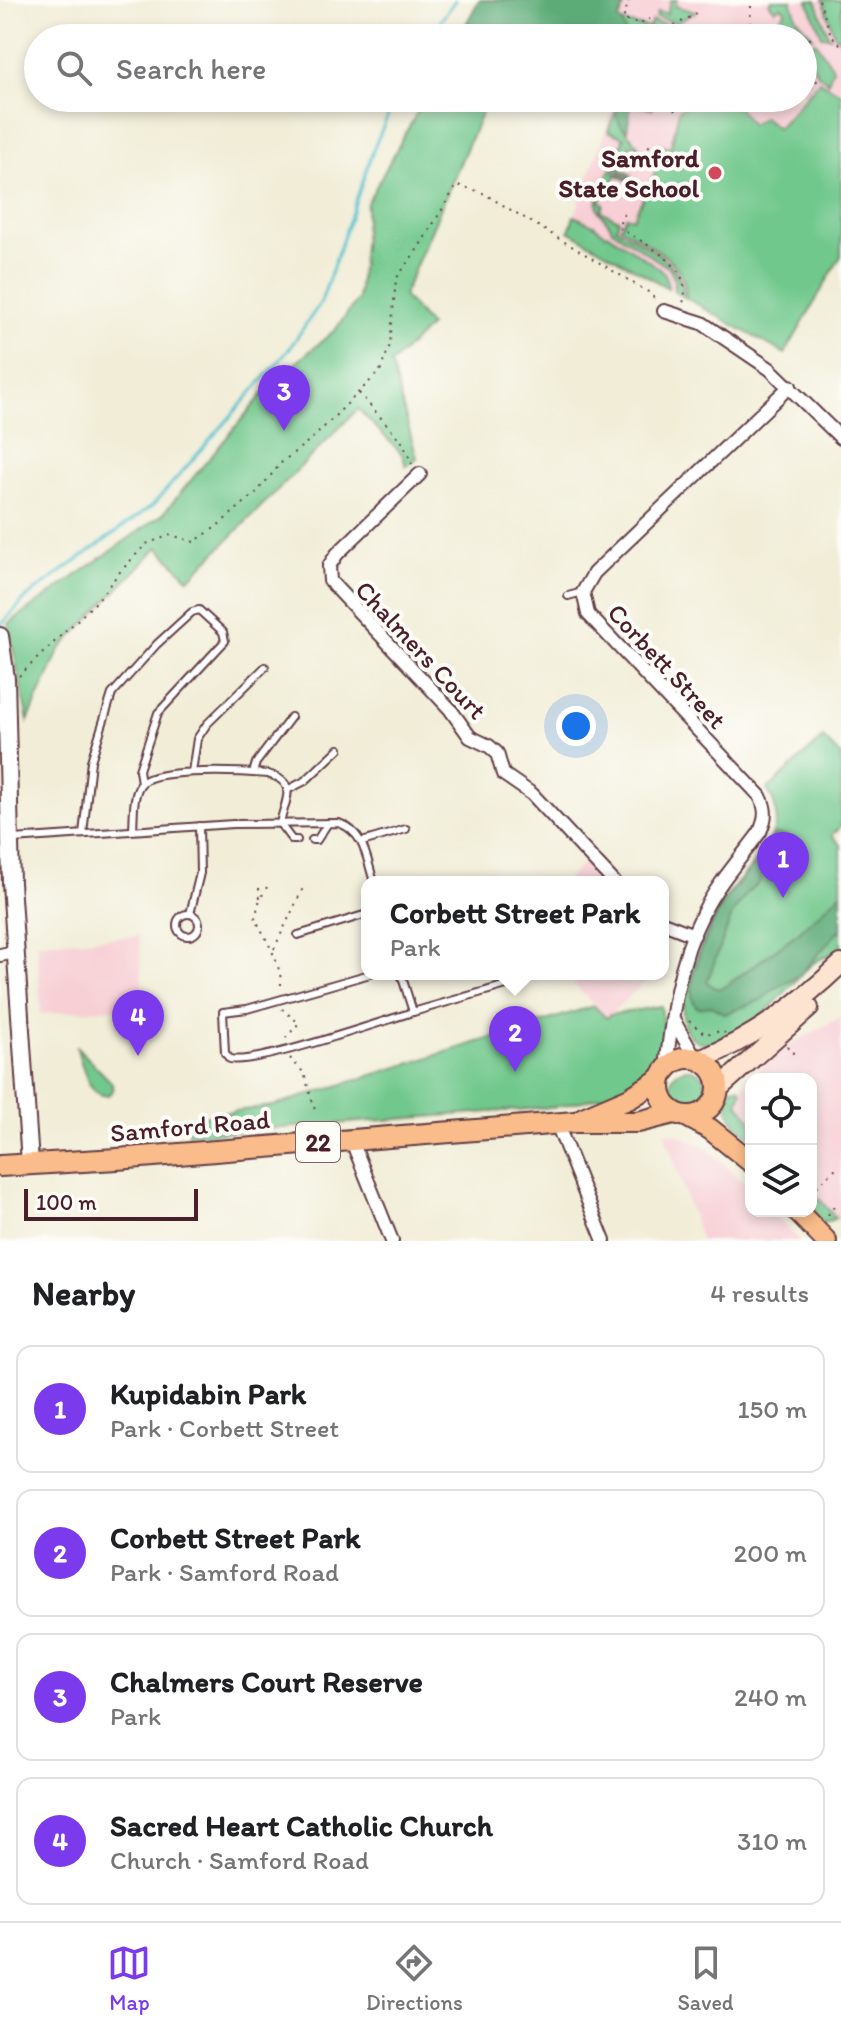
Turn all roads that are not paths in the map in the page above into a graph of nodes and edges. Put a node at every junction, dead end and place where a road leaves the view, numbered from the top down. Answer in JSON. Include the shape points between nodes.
{"nodes":[{"id":1,"x":664,"y":311,"type":"road end"},
{"id":2,"x":790,"y":386,"type":"junction"},
{"id":3,"x":841,"y":438,"type":"edge"},
{"id":4,"x":420,"y":474,"type":"road end"},
{"id":5,"x":583,"y":592,"type":"junction"},
{"id":6,"x":568,"y":596,"type":"dead end"},
{"id":7,"x":0,"y":638,"type":"edge"},
{"id":8,"x":265,"y":667,"type":"dead end"},
{"id":9,"x":291,"y":717,"type":"dead end"},
{"id":10,"x":339,"y":749,"type":"dead end"},
{"id":11,"x":192,"y":772,"type":"junction"},
{"id":12,"x":253,"y":773,"type":"junction"},
{"id":13,"x":141,"y":783,"type":"junction"},
{"id":14,"x":287,"y":790,"type":"junction"},
{"id":15,"x":328,"y":823,"type":"junction"},
{"id":16,"x":280,"y":824,"type":"junction"},
{"id":17,"x":199,"y":826,"type":"junction"},
{"id":18,"x":406,"y":829,"type":"dead end"},
{"id":19,"x":133,"y":830,"type":"junction"},
{"id":20,"x":83,"y":834,"type":"junction"},
{"id":21,"x":10,"y":840,"type":"junction"},
{"id":22,"x":297,"y":840,"type":"dead end"},
{"id":23,"x":312,"y":840,"type":"dead end"},
{"id":24,"x":362,"y":842,"type":"junction"},
{"id":25,"x":372,"y":876,"type":"edge"},
{"id":26,"x":608,"y":876,"type":"edge"},
{"id":27,"x":190,"y":914,"type":"dead end"},
{"id":28,"x":361,"y":916,"type":"edge"},
{"id":29,"x":669,"y":925,"type":"edge"},
{"id":30,"x":298,"y":935,"type":"dead end"},
{"id":31,"x":694,"y":935,"type":"junction"},
{"id":32,"x":8,"y":954,"type":"edge"},
{"id":33,"x":841,"y":964,"type":"edge"},
{"id":34,"x":361,"y":977,"type":"edge"},
{"id":35,"x":841,"y":979,"type":"edge"},
{"id":36,"x":403,"y":980,"type":"edge"},
{"id":37,"x":520,"y":981,"type":"dead end"},
{"id":38,"x":413,"y":1012,"type":"junction"},
{"id":39,"x":679,"y":1021,"type":"junction"},
{"id":40,"x":733,"y":1041,"type":"junction"},
{"id":41,"x":760,"y":1051,"type":"junction"},
{"id":42,"x":698,"y":1059,"type":"junction"},
{"id":43,"x":663,"y":1074,"type":"junction"},
{"id":44,"x":716,"y":1096,"type":"junction"},
{"id":45,"x":680,"y":1114,"type":"junction"},
{"id":46,"x":566,"y":1123,"type":"junction"},
{"id":47,"x":351,"y":1139,"type":"junction"},
{"id":48,"x":745,"y":1153,"type":"edge"},
{"id":49,"x":745,"y":1157,"type":"edge"},
{"id":50,"x":30,"y":1163,"type":"junction"},
{"id":51,"x":0,"y":1166,"type":"edge"},
{"id":52,"x":803,"y":1217,"type":"edge"},
{"id":53,"x":392,"y":1241,"type":"edge"},
{"id":54,"x":604,"y":1241,"type":"edge"},
{"id":55,"x":826,"y":1241,"type":"edge"}],
"edges":[{"from":1,"to":2,"type":"street","via":[[702,323]]},
{"from":2,"to":3,"type":"street"},
{"from":2,"to":5,"type":"street","name":"Corbett Street","via":[[594,573]]},
{"from":4,"to":26,"type":"street","name":"Chalmers Court","via":[[337,554],[329,566],[330,581],[470,737],[497,753],[503,774],[532,794]]},
{"from":5,"to":6,"type":"lane"},
{"from":5,"to":31,"type":"street","name":"Corbett Street","via":[[588,614],[765,807],[760,832],[703,912]]},
{"from":7,"to":21,"type":"street"},
{"from":8,"to":11,"type":"lane","via":[[207,724],[197,739]]},
{"from":9,"to":12,"type":"lane"},
{"from":10,"to":14,"type":"lane","via":[[305,781]]},
{"from":11,"to":12,"type":"lane"},
{"from":11,"to":13,"type":"lane"},
{"from":12,"to":14,"type":"lane","via":[[280,777]]},
{"from":13,"to":19,"type":"lane"},
{"from":13,"to":20,"type":"lane","via":[[139,770],[158,713],[225,641],[223,632],[199,610],[157,644],[112,694],[91,761]]},
{"from":14,"to":16,"type":"lane"},
{"from":15,"to":16,"type":"lane"},
{"from":15,"to":23,"type":"lane"},
{"from":15,"to":24,"type":"lane","via":[[354,829]]},
{"from":16,"to":17,"type":"lane"},
{"from":16,"to":22,"type":"lane"},
{"from":17,"to":19,"type":"lane"},
{"from":17,"to":27,"type":"lane","via":[[200,873]]},
{"from":18,"to":24,"type":"lane"},
{"from":19,"to":20,"type":"lane"},
{"from":20,"to":21,"type":"lane"},
{"from":21,"to":32,"type":"street"},
{"from":24,"to":25,"type":"lane"},
{"from":28,"to":30,"type":"lane"},
{"from":29,"to":31,"type":"street"},
{"from":31,"to":39,"type":"street","name":"Corbett Street","via":[[675,994]]},
{"from":32,"to":50,"type":"street"},
{"from":33,"to":40,"type":"main road","via":[[804,999]]},
{"from":34,"to":38,"type":"lane","via":[[223,1012],[225,1053],[238,1061]]},
{"from":35,"to":41,"type":"main road"},
{"from":36,"to":38,"type":"lane"},
{"from":37,"to":38,"type":"lane"},
{"from":39,"to":42,"type":"street"},
{"from":39,"to":43,"type":"street","name":"Corbett Street"},
{"from":40,"to":41,"type":"main road"},
{"from":40,"to":42,"type":"main road"},
{"from":41,"to":44,"type":"main road"},
{"from":42,"to":43,"type":"main road","number":"22","via":[[680,1059]]},
{"from":42,"to":44,"type":"main road","via":[[713,1071]]},
{"from":43,"to":45,"type":"main road","via":[[661,1098]]},
{"from":43,"to":46,"type":"main road","name":"Samford Road","number":"22","via":[[630,1098]]},
{"from":44,"to":45,"type":"main road","via":[[701,1113]]},
{"from":44,"to":48,"type":"main road","via":[[723,1122]]},
{"from":45,"to":46,"type":"main road","name":"Samford Road","number":"22","via":[[638,1122]]},
{"from":45,"to":49,"type":"main road","via":[[710,1129]]},
{"from":46,"to":47,"type":"main road","name":"Samford Road","number":"22"},
{"from":46,"to":54,"type":"street"},
{"from":47,"to":50,"type":"main road","name":"Samford Road","number":"22"},
{"from":47,"to":53,"type":"street"},
{"from":50,"to":51,"type":"main road","name":"Samford Road","number":"22"},
{"from":52,"to":55,"type":"main road"}]}
